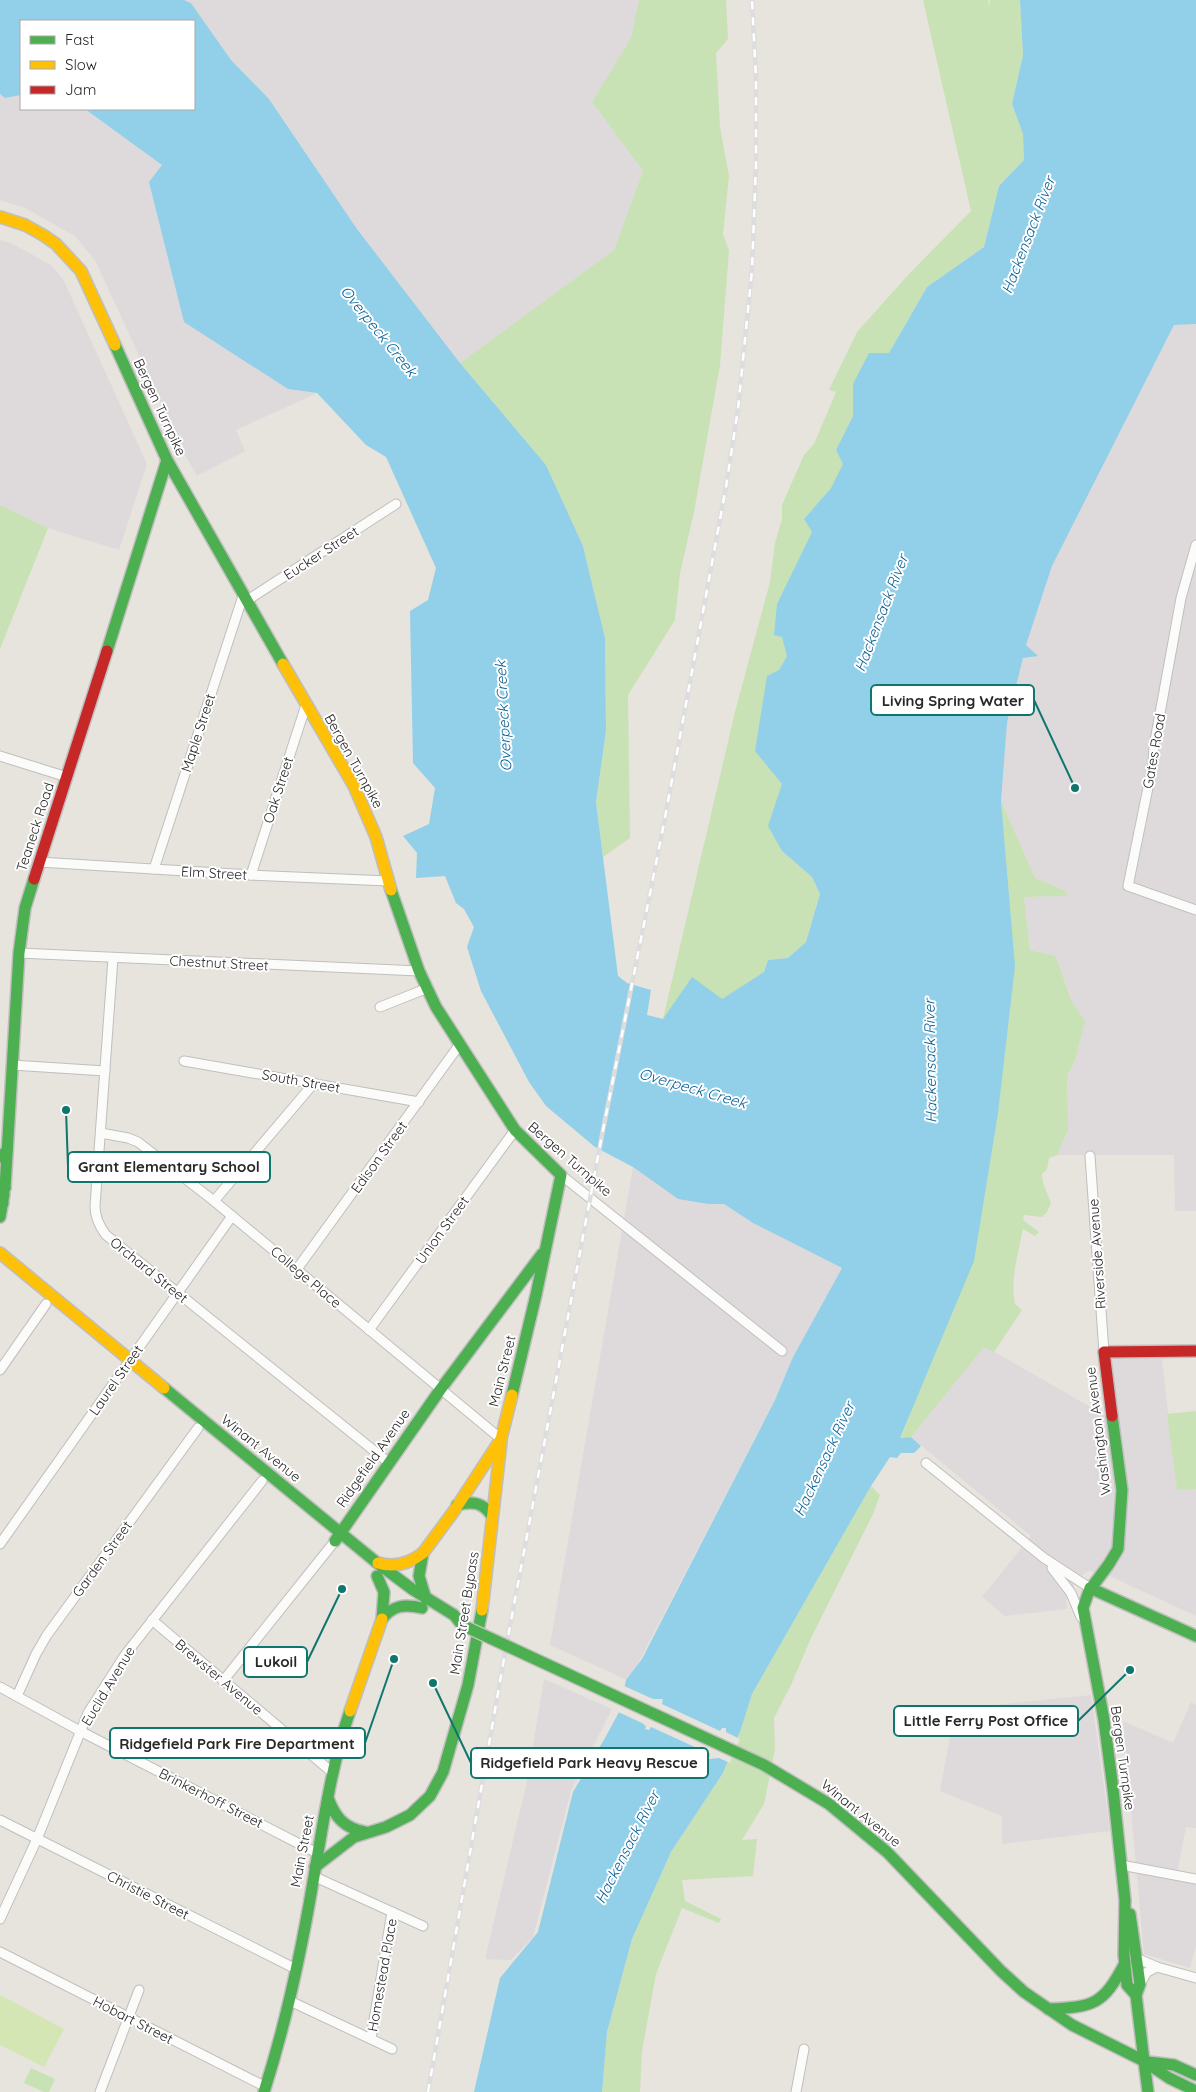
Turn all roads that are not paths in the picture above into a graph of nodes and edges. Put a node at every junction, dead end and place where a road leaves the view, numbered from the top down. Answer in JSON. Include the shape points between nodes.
{"nodes":[{"id":1,"x":0,"y":217,"type":"edge"},
{"id":2,"x":167,"y":460,"type":"junction"},
{"id":3,"x":396,"y":504,"type":"dead end"},
{"id":4,"x":1196,"y":545,"type":"edge"},
{"id":5,"x":244,"y":599,"type":"junction"},
{"id":6,"x":306,"y":705,"type":"junction"},
{"id":7,"x":0,"y":756,"type":"edge"},
{"id":8,"x":67,"y":777,"type":"junction"},
{"id":9,"x":39,"y":862,"type":"junction"},
{"id":10,"x":154,"y":869,"type":"junction"},
{"id":11,"x":251,"y":875,"type":"junction"},
{"id":12,"x":388,"y":881,"type":"junction"},
{"id":13,"x":1196,"y":910,"type":"edge"},
{"id":14,"x":19,"y":954,"type":"junction"},
{"id":15,"x":113,"y":958,"type":"junction"},
{"id":16,"x":419,"y":971,"type":"junction"},
{"id":17,"x":428,"y":988,"type":"junction"},
{"id":18,"x":380,"y":1008,"type":"dead end"},
{"id":19,"x":460,"y":1044,"type":"junction"},
{"id":20,"x":184,"y":1061,"type":"dead end"},
{"id":21,"x":12,"y":1065,"type":"junction"},
{"id":22,"x":105,"y":1071,"type":"junction"},
{"id":23,"x":314,"y":1083,"type":"junction"},
{"id":24,"x":419,"y":1102,"type":"junction"},
{"id":25,"x":515,"y":1130,"type":"junction"},
{"id":26,"x":101,"y":1133,"type":"junction"},
{"id":27,"x":4,"y":1154,"type":"edge"},
{"id":28,"x":1090,"y":1156,"type":"dead end"},
{"id":29,"x":561,"y":1175,"type":"junction"},
{"id":30,"x":2,"y":1186,"type":"edge"},
{"id":31,"x":214,"y":1201,"type":"junction"},
{"id":32,"x":1,"y":1202,"type":"edge"},
{"id":33,"x":232,"y":1216,"type":"junction"},
{"id":34,"x":0,"y":1217,"type":"edge"},
{"id":35,"x":545,"y":1250,"type":"junction"},
{"id":36,"x":0,"y":1253,"type":"edge"},
{"id":37,"x":0,"y":1265,"type":"edge"},
{"id":38,"x":297,"y":1269,"type":"junction"},
{"id":39,"x":178,"y":1293,"type":"junction"},
{"id":40,"x":513,"y":1293,"type":"junction"},
{"id":41,"x":536,"y":1295,"type":"junction"},
{"id":42,"x":46,"y":1304,"type":"junction"},
{"id":43,"x":369,"y":1330,"type":"junction"},
{"id":44,"x":1196,"y":1351,"type":"edge"},
{"id":45,"x":782,"y":1352,"type":"dead end"},
{"id":46,"x":1104,"y":1352,"type":"junction"},
{"id":47,"x":128,"y":1364,"type":"junction"},
{"id":48,"x":0,"y":1370,"type":"edge"},
{"id":49,"x":440,"y":1390,"type":"junction"},
{"id":50,"x":198,"y":1428,"type":"junction"},
{"id":51,"x":501,"y":1440,"type":"junction"},
{"id":52,"x":388,"y":1462,"type":"junction"},
{"id":53,"x":926,"y":1463,"type":"dead end"},
{"id":54,"x":262,"y":1481,"type":"junction"},
{"id":55,"x":457,"y":1505,"type":"junction"},
{"id":56,"x":492,"y":1516,"type":"junction"},
{"id":57,"x":337,"y":1537,"type":"junction"},
{"id":58,"x":0,"y":1544,"type":"edge"},
{"id":59,"x":423,"y":1553,"type":"junction"},
{"id":60,"x":1044,"y":1558,"type":"junction"},
{"id":61,"x":376,"y":1562,"type":"junction"},
{"id":62,"x":377,"y":1576,"type":"junction"},
{"id":63,"x":1090,"y":1588,"type":"junction"},
{"id":64,"x":424,"y":1603,"type":"junction"},
{"id":65,"x":382,"y":1619,"type":"junction"},
{"id":66,"x":152,"y":1620,"type":"junction"},
{"id":67,"x":1086,"y":1627,"type":"junction"},
{"id":68,"x":1196,"y":1636,"type":"edge"},
{"id":69,"x":223,"y":1681,"type":"junction"},
{"id":70,"x":0,"y":1687,"type":"edge"},
{"id":71,"x":17,"y":1696,"type":"junction"},
{"id":72,"x":80,"y":1731,"type":"junction"},
{"id":73,"x":333,"y":1773,"type":"junction"},
{"id":74,"x":328,"y":1798,"type":"junction"},
{"id":75,"x":0,"y":1820,"type":"edge"},
{"id":76,"x":364,"y":1832,"type":"junction"},
{"id":77,"x":37,"y":1839,"type":"junction"},
{"id":78,"x":317,"y":1853,"type":"junction"},
{"id":79,"x":1121,"y":1865,"type":"junction"},
{"id":80,"x":314,"y":1871,"type":"junction"},
{"id":81,"x":1196,"y":1878,"type":"edge"},
{"id":82,"x":1126,"y":1900,"type":"junction"},
{"id":83,"x":392,"y":1912,"type":"junction"},
{"id":84,"x":0,"y":1920,"type":"edge"},
{"id":85,"x":423,"y":1926,"type":"dead end"},
{"id":86,"x":0,"y":1952,"type":"edge"},
{"id":87,"x":1136,"y":1958,"type":"junction"},
{"id":88,"x":1124,"y":1963,"type":"junction"},
{"id":89,"x":1158,"y":1967,"type":"junction"},
{"id":90,"x":296,"y":1969,"type":"junction"},
{"id":91,"x":1196,"y":1978,"type":"edge"},
{"id":92,"x":1138,"y":1989,"type":"junction"},
{"id":93,"x":140,"y":1990,"type":"dead end"},
{"id":94,"x":290,"y":2001,"type":"junction"},
{"id":95,"x":1048,"y":2009,"type":"junction"},
{"id":96,"x":128,"y":2017,"type":"junction"},
{"id":97,"x":371,"y":2038,"type":"junction"},
{"id":98,"x":392,"y":2048,"type":"dead end"},
{"id":99,"x":804,"y":2049,"type":"dead end"},
{"id":100,"x":1144,"y":2061,"type":"junction"},
{"id":101,"x":1196,"y":2075,"type":"edge"},
{"id":102,"x":265,"y":2090,"type":"edge"},
{"id":103,"x":1196,"y":2091,"type":"edge"},
{"id":104,"x":100,"y":2092,"type":"edge"},
{"id":105,"x":796,"y":2092,"type":"edge"},
{"id":106,"x":1148,"y":2092,"type":"edge"}],
"edges":[{"from":1,"to":2,"type":"main road","name":"Bergen Turnpike","via":[[43,235],[78,267]]},
{"from":2,"to":5,"type":"main road","name":"Bergen Turnpike"},
{"from":2,"to":8,"type":"main road","name":"Teaneck Road"},
{"from":3,"to":5,"type":"street","name":"Eucker Street"},
{"from":4,"to":13,"type":"street","name":"Gates Road","via":[[1181,598],[1128,886]]},
{"from":5,"to":6,"type":"main road","name":"Bergen Turnpike"},
{"from":5,"to":10,"type":"street","name":"Maple Street"},
{"from":6,"to":11,"type":"street","name":"Oak Street"},
{"from":6,"to":12,"type":"main road","name":"Bergen Turnpike","via":[[365,808]]},
{"from":7,"to":8,"type":"street"},
{"from":8,"to":9,"type":"main road","name":"Teaneck Road"},
{"from":9,"to":10,"type":"street","name":"Elm Street"},
{"from":9,"to":14,"type":"main road","name":"Teaneck Road","via":[[25,908]]},
{"from":10,"to":11,"type":"street","name":"Elm Street"},
{"from":11,"to":12,"type":"street","name":"Elm Street"},
{"from":12,"to":16,"type":"main road","name":"Bergen Turnpike"},
{"from":14,"to":15,"type":"street","name":"Chestnut Street"},
{"from":14,"to":21,"type":"main road","name":"Teaneck Road"},
{"from":15,"to":16,"type":"street","name":"Chestnut Street"},
{"from":15,"to":22,"type":"street","name":"Orchard Street"},
{"from":16,"to":17,"type":"main road","name":"Bergen Turnpike"},
{"from":17,"to":18,"type":"street"},
{"from":17,"to":19,"type":"main road","name":"Bergen Turnpike"},
{"from":19,"to":24,"type":"street","name":"Edison Street"},
{"from":19,"to":25,"type":"main road","name":"Bergen Turnpike"},
{"from":20,"to":23,"type":"street","name":"South Street"},
{"from":21,"to":22,"type":"street"},
{"from":21,"to":27,"type":"main road","name":"Teaneck Road"},
{"from":22,"to":26,"type":"street","name":"Orchard Street"},
{"from":23,"to":24,"type":"street","name":"South Street"},
{"from":23,"to":31,"type":"street"},
{"from":24,"to":38,"type":"street","name":"Edison Street"},
{"from":25,"to":29,"type":"main road","name":"Bergen Turnpike"},
{"from":25,"to":43,"type":"street","name":"Union Street"},
{"from":26,"to":31,"type":"street","name":"College Place","via":[[138,1142]]},
{"from":26,"to":39,"type":"street","name":"Orchard Street","via":[[95,1212],[101,1228]]},
{"from":27,"to":30,"type":"main road","name":"Teaneck Road"},
{"from":28,"to":46,"type":"street","name":"Riverside Avenue"},
{"from":29,"to":35,"type":"main road","name":"Main Street"},
{"from":29,"to":45,"type":"street","name":"Bergen Turnpike"},
{"from":30,"to":32,"type":"main road","name":"Teaneck Road"},
{"from":31,"to":33,"type":"street","name":"College Place"},
{"from":32,"to":34,"type":"main road","name":"Teaneck Road"},
{"from":33,"to":38,"type":"street","name":"College Place"},
{"from":33,"to":39,"type":"street","name":"Laurel Street"},
{"from":35,"to":40,"type":"main road","name":"Ridgefield Avenue"},
{"from":35,"to":41,"type":"main road","name":"Main Street"},
{"from":36,"to":47,"type":"main road","name":"Winant Avenue"},
{"from":37,"to":42,"type":"main road","name":"Winant Avenue"},
{"from":38,"to":43,"type":"street","name":"College Place"},
{"from":39,"to":47,"type":"street","name":"Laurel Street"},
{"from":39,"to":52,"type":"street","name":"Orchard Street"},
{"from":40,"to":41,"type":"main road","via":[[522,1291]]},
{"from":40,"to":49,"type":"main road","name":"Ridgefield Avenue"},
{"from":41,"to":51,"type":"main road","name":"Main Street"},
{"from":42,"to":47,"type":"main road","name":"Winant Avenue"},
{"from":42,"to":48,"type":"street"},
{"from":43,"to":49,"type":"street","name":"College Place"},
{"from":44,"to":46,"type":"main road","name":"Washington Avenue"},
{"from":46,"to":63,"type":"main road","name":"Washington Avenue","via":[[1122,1490],[1118,1550]]},
{"from":47,"to":50,"type":"main road","name":"Winant Avenue"},
{"from":47,"to":57,"type":"main road","name":"Winant Avenue"},
{"from":47,"to":58,"type":"street","name":"Laurel Street"},
{"from":49,"to":51,"type":"street","name":"College Place"},
{"from":49,"to":52,"type":"main road","name":"Ridgefield Avenue"},
{"from":50,"to":54,"type":"main road","name":"Winant Avenue"},
{"from":50,"to":71,"type":"street","name":"Garden Street","via":[[47,1634]]},
{"from":51,"to":55,"type":"main road","name":"Main Street"},
{"from":51,"to":56,"type":"main road","name":"Main Street Bypass"},
{"from":52,"to":57,"type":"main road","name":"Ridgefield Avenue"},
{"from":53,"to":60,"type":"street"},
{"from":54,"to":57,"type":"main road","name":"Winant Avenue"},
{"from":54,"to":66,"type":"street","name":"Euclid Avenue"},
{"from":55,"to":56,"type":"main road","via":[[472,1501],[480,1503]]},
{"from":55,"to":59,"type":"main road","name":"Main Street"},
{"from":56,"to":76,"type":"main road","name":"Main Street Bypass","via":[[476,1648],[443,1772],[430,1796],[410,1815],[386,1827]]},
{"from":57,"to":61,"type":"main road","name":"Winant Avenue"},
{"from":57,"to":62,"type":"main road","name":"Winant Avenue"},
{"from":57,"to":69,"type":"street","name":"Ridgefield Avenue"},
{"from":59,"to":61,"type":"main road","via":[[397,1566]]},
{"from":59,"to":64,"type":"main road","via":[[418,1580]]},
{"from":60,"to":63,"type":"street"},
{"from":60,"to":67,"type":"street","via":[[1071,1593]]},
{"from":61,"to":64,"type":"main road","name":"Winant Avenue"},
{"from":62,"to":64,"type":"main road","name":"Winant Avenue"},
{"from":62,"to":65,"type":"main road","name":"Main Street","via":[[384,1592]]},
{"from":63,"to":67,"type":"main road","name":"Bergen Turnpike","via":[[1083,1608]]},
{"from":63,"to":68,"type":"main road"},
{"from":64,"to":65,"type":"main road","via":[[399,1605]]},
{"from":64,"to":95,"type":"main road","name":"Winant Avenue","bridge":true,"via":[[454,1615],[463,1625],[804,1787],[876,1842],[1010,1980]]},
{"from":65,"to":73,"type":"main road","name":"Main Street","via":[[344,1730]]},
{"from":66,"to":69,"type":"street","name":"Brewster Avenue"},
{"from":66,"to":72,"type":"street","name":"Euclid Avenue","via":[[125,1654]]},
{"from":67,"to":79,"type":"main road","name":"Bergen Turnpike","via":[[1104,1720]]},
{"from":69,"to":73,"type":"street","name":"Brewster Avenue"},
{"from":70,"to":71,"type":"street","name":"Brinkerhoff Street"},
{"from":71,"to":72,"type":"street","name":"Brinkerhoff Street"},
{"from":72,"to":77,"type":"street","name":"Euclid Avenue"},
{"from":72,"to":78,"type":"street","name":"Brinkerhoff Street"},
{"from":73,"to":74,"type":"main road","name":"Main Street"},
{"from":74,"to":76,"type":"main road","via":[[340,1823],[353,1831]]},
{"from":74,"to":78,"type":"main road","name":"Main Street"},
{"from":75,"to":77,"type":"street","name":"Christie Street"},
{"from":76,"to":80,"type":"main road","name":"Main Street Bypass","via":[[344,1842]]},
{"from":77,"to":84,"type":"street","name":"Euclid Avenue"},
{"from":77,"to":90,"type":"street","name":"Christie Street"},
{"from":78,"to":80,"type":"main road","name":"Main Street"},
{"from":79,"to":81,"type":"street"},
{"from":79,"to":82,"type":"main road","name":"Bergen Turnpike"},
{"from":80,"to":83,"type":"street"},
{"from":80,"to":90,"type":"main road","name":"Main Street"},
{"from":82,"to":87,"type":"main road","name":"Bergen Turnpike","via":[[1132,1920]]},
{"from":82,"to":88,"type":"main road","name":"Bergen Turnpike"},
{"from":83,"to":85,"type":"street"},
{"from":83,"to":97,"type":"street","name":"Homestead Place"},
{"from":86,"to":96,"type":"street","name":"Hobart Street"},
{"from":87,"to":89,"type":"street"},
{"from":87,"to":92,"type":"main road","name":"Bergen Turnpike"},
{"from":88,"to":92,"type":"main road","name":"Bergen Turnpike","via":[[1127,1985]]},
{"from":88,"to":95,"type":"main road","via":[[1111,1989],[1099,2001],[1083,2007]]},
{"from":89,"to":91,"type":"street"},
{"from":89,"to":92,"type":"street","via":[[1147,1972]]},
{"from":90,"to":94,"type":"main road","name":"Main Street"},
{"from":92,"to":100,"type":"main road","name":"Bergen Turnpike"},
{"from":93,"to":96,"type":"street"},
{"from":94,"to":97,"type":"street"},
{"from":94,"to":102,"type":"main road","name":"Main Street"},
{"from":95,"to":100,"type":"main road","name":"Winant Avenue","via":[[1079,2029]]},
{"from":96,"to":102,"type":"street","name":"Hobart Street"},
{"from":96,"to":104,"type":"street"},
{"from":97,"to":98,"type":"street"},
{"from":99,"to":105,"type":"street"},
{"from":100,"to":101,"type":"main road","via":[[1174,2065]]},
{"from":100,"to":103,"type":"main road"},
{"from":100,"to":106,"type":"main road","name":"Bergen Turnpike"}]}
